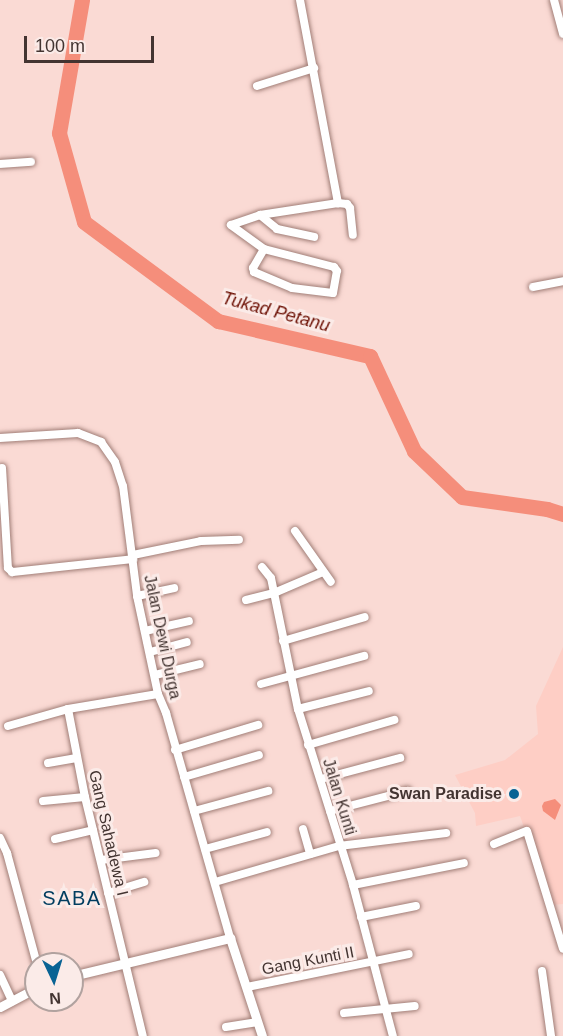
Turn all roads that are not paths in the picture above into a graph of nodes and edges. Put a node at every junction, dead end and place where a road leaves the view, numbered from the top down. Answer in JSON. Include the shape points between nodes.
{"nodes":[{"id":1,"x":300,"y":0,"type":"edge"},
{"id":2,"x":554,"y":0,"type":"edge"},
{"id":3,"x":560,"y":14,"type":"edge"},
{"id":4,"x":563,"y":34,"type":"edge"},
{"id":5,"x":314,"y":68,"type":"junction"},
{"id":6,"x":257,"y":86,"type":"dead end"},
{"id":7,"x":31,"y":162,"type":"dead end"},
{"id":8,"x":0,"y":164,"type":"edge"},
{"id":9,"x":338,"y":203,"type":"junction"},
{"id":10,"x":260,"y":215,"type":"junction"},
{"id":11,"x":353,"y":235,"type":"dead end"},
{"id":12,"x":314,"y":237,"type":"dead end"},
{"id":13,"x":264,"y":249,"type":"junction"},
{"id":14,"x":563,"y":281,"type":"edge"},
{"id":15,"x":533,"y":287,"type":"dead end"},
{"id":16,"x":0,"y":438,"type":"edge"},
{"id":17,"x":2,"y":468,"type":"dead end"},
{"id":18,"x":295,"y":531,"type":"dead end"},
{"id":19,"x":239,"y":540,"type":"dead end"},
{"id":20,"x":133,"y":557,"type":"junction"},
{"id":21,"x":262,"y":567,"type":"dead end"},
{"id":22,"x":323,"y":572,"type":"junction"},
{"id":23,"x":331,"y":582,"type":"dead end"},
{"id":24,"x":174,"y":588,"type":"dead end"},
{"id":25,"x":274,"y":593,"type":"junction"},
{"id":26,"x":137,"y":596,"type":"junction"},
{"id":27,"x":246,"y":600,"type":"dead end"},
{"id":28,"x":365,"y":617,"type":"dead end"},
{"id":29,"x":189,"y":621,"type":"dead end"},
{"id":30,"x":145,"y":631,"type":"junction"},
{"id":31,"x":284,"y":641,"type":"junction"},
{"id":32,"x":187,"y":642,"type":"dead end"},
{"id":33,"x":150,"y":652,"type":"junction"},
{"id":34,"x":364,"y":656,"type":"dead end"},
{"id":35,"x":200,"y":664,"type":"dead end"},
{"id":36,"x":155,"y":675,"type":"junction"},
{"id":37,"x":290,"y":678,"type":"junction"},
{"id":38,"x":261,"y":684,"type":"dead end"},
{"id":39,"x":369,"y":691,"type":"dead end"},
{"id":40,"x":158,"y":694,"type":"junction"},
{"id":41,"x":68,"y":709,"type":"junction"},
{"id":42,"x":298,"y":709,"type":"junction"},
{"id":43,"x":394,"y":720,"type":"dead end"},
{"id":44,"x":258,"y":725,"type":"dead end"},
{"id":45,"x":8,"y":726,"type":"dead end"},
{"id":46,"x":308,"y":745,"type":"junction"},
{"id":47,"x":175,"y":750,"type":"junction"},
{"id":48,"x":259,"y":755,"type":"dead end"},
{"id":49,"x":77,"y":758,"type":"junction"},
{"id":50,"x":400,"y":758,"type":"dead end"},
{"id":51,"x":48,"y":763,"type":"dead end"},
{"id":52,"x":184,"y":777,"type":"junction"},
{"id":53,"x":321,"y":779,"type":"junction"},
{"id":54,"x":268,"y":791,"type":"dead end"},
{"id":55,"x":406,"y":791,"type":"dead end"},
{"id":56,"x":85,"y":797,"type":"junction"},
{"id":57,"x":43,"y":801,"type":"dead end"},
{"id":58,"x":194,"y":811,"type":"junction"},
{"id":59,"x":330,"y":812,"type":"junction"},
{"id":60,"x":303,"y":829,"type":"dead end"},
{"id":61,"x":93,"y":830,"type":"junction"},
{"id":62,"x":267,"y":832,"type":"dead end"},
{"id":63,"x":446,"y":833,"type":"dead end"},
{"id":64,"x":0,"y":838,"type":"edge"},
{"id":65,"x":55,"y":839,"type":"dead end"},
{"id":66,"x":494,"y":844,"type":"dead end"},
{"id":67,"x":339,"y":846,"type":"junction"},
{"id":68,"x":205,"y":849,"type":"junction"},
{"id":69,"x":156,"y":853,"type":"dead end"},
{"id":70,"x":310,"y":854,"type":"junction"},
{"id":71,"x":100,"y":860,"type":"junction"},
{"id":72,"x":464,"y":863,"type":"dead end"},
{"id":73,"x":144,"y":882,"type":"dead end"},
{"id":74,"x":215,"y":882,"type":"junction"},
{"id":75,"x":353,"y":885,"type":"junction"},
{"id":76,"x":108,"y":893,"type":"junction"},
{"id":77,"x":416,"y":906,"type":"dead end"},
{"id":78,"x":361,"y":917,"type":"junction"},
{"id":79,"x":230,"y":938,"type":"junction"},
{"id":80,"x":563,"y":949,"type":"edge"},
{"id":81,"x":33,"y":952,"type":"edge"},
{"id":82,"x":409,"y":954,"type":"dead end"},
{"id":83,"x":124,"y":962,"type":"junction"},
{"id":84,"x":373,"y":962,"type":"junction"},
{"id":85,"x":542,"y":971,"type":"dead end"},
{"id":86,"x":84,"y":972,"type":"edge"},
{"id":87,"x":0,"y":975,"type":"edge"},
{"id":88,"x":247,"y":987,"type":"junction"},
{"id":89,"x":24,"y":994,"type":"edge"},
{"id":90,"x":12,"y":1001,"type":"junction"},
{"id":91,"x":415,"y":1006,"type":"dead end"},
{"id":92,"x":0,"y":1007,"type":"edge"},
{"id":93,"x":385,"y":1009,"type":"junction"},
{"id":94,"x":344,"y":1013,"type":"dead end"},
{"id":95,"x":258,"y":1022,"type":"junction"},
{"id":96,"x":226,"y":1027,"type":"dead end"},
{"id":97,"x":143,"y":1036,"type":"edge"},
{"id":98,"x":262,"y":1036,"type":"edge"},
{"id":99,"x":393,"y":1036,"type":"edge"},
{"id":100,"x":551,"y":1036,"type":"edge"}],
"edges":[{"from":1,"to":5,"type":"street"},
{"from":2,"to":3,"type":"street"},
{"from":3,"to":4,"type":"street"},
{"from":5,"to":6,"type":"street"},
{"from":5,"to":9,"type":"street"},
{"from":7,"to":8,"type":"street"},
{"from":9,"to":10,"type":"street"},
{"from":9,"to":11,"type":"street","via":[[349,206]]},
{"from":10,"to":12,"type":"street","via":[[277,229]]},
{"from":10,"to":13,"type":"street","via":[[232,222],[231,226]]},
{"from":13,"to":13,"type":"street","via":[[254,272],[292,288],[330,294],[334,291],[338,271],[334,267]]},
{"from":14,"to":15,"type":"street"},
{"from":16,"to":20,"type":"street","name":"Jalan Dewi Durga","via":[[78,433],[101,442],[110,451],[119,472]]},
{"from":17,"to":20,"type":"street","via":[[8,568],[12,572]]},
{"from":18,"to":22,"type":"street"},
{"from":19,"to":20,"type":"street","via":[[201,541]]},
{"from":20,"to":26,"type":"street","name":"Jalan Dewi Durga"},
{"from":21,"to":25,"type":"street","name":"Jalan Kunti","via":[[271,578]]},
{"from":22,"to":23,"type":"street"},
{"from":22,"to":25,"type":"street"},
{"from":24,"to":26,"type":"street"},
{"from":25,"to":27,"type":"street"},
{"from":25,"to":31,"type":"street","name":"Jalan Kunti"},
{"from":26,"to":30,"type":"street","name":"Jalan Dewi Durga"},
{"from":28,"to":31,"type":"street"},
{"from":29,"to":30,"type":"street"},
{"from":30,"to":33,"type":"street","name":"Jalan Dewi Durga"},
{"from":31,"to":37,"type":"street","name":"Jalan Kunti"},
{"from":32,"to":33,"type":"street"},
{"from":33,"to":36,"type":"street","name":"Jalan Dewi Durga"},
{"from":34,"to":37,"type":"street"},
{"from":35,"to":36,"type":"street"},
{"from":36,"to":40,"type":"street","name":"Jalan Dewi Durga"},
{"from":37,"to":38,"type":"street"},
{"from":37,"to":42,"type":"street","name":"Jalan Kunti"},
{"from":39,"to":42,"type":"street"},
{"from":40,"to":41,"type":"street"},
{"from":40,"to":47,"type":"street","name":"Jalan Dewi Durga"},
{"from":41,"to":45,"type":"street"},
{"from":41,"to":49,"type":"street","name":"Gang Sahadewa I"},
{"from":42,"to":46,"type":"street","name":"Jalan Kunti"},
{"from":43,"to":46,"type":"street"},
{"from":44,"to":47,"type":"street"},
{"from":46,"to":53,"type":"street","name":"Jalan Kunti"},
{"from":47,"to":52,"type":"street","name":"Jalan Dewi Durga"},
{"from":48,"to":52,"type":"street"},
{"from":49,"to":51,"type":"street"},
{"from":49,"to":56,"type":"street","name":"Gang Sahadewa I"},
{"from":50,"to":53,"type":"street"},
{"from":52,"to":58,"type":"street","name":"Jalan Dewi Durga"},
{"from":53,"to":59,"type":"street","name":"Jalan Kunti"},
{"from":54,"to":58,"type":"street"},
{"from":55,"to":59,"type":"street"},
{"from":56,"to":57,"type":"street"},
{"from":56,"to":61,"type":"street","name":"Gang Sahadewa I"},
{"from":58,"to":68,"type":"street","name":"Jalan Dewi Durga"},
{"from":59,"to":67,"type":"street","name":"Jalan Kunti"},
{"from":60,"to":70,"type":"street"},
{"from":61,"to":65,"type":"street"},
{"from":61,"to":71,"type":"street","name":"Gang Sahadewa I"},
{"from":62,"to":68,"type":"street"},
{"from":63,"to":67,"type":"street"},
{"from":64,"to":81,"type":"street"},
{"from":66,"to":80,"type":"street","via":[[526,831]]},
{"from":67,"to":70,"type":"street"},
{"from":67,"to":75,"type":"street","name":"Jalan Kunti"},
{"from":68,"to":74,"type":"street","name":"Jalan Dewi Durga"},
{"from":69,"to":71,"type":"street"},
{"from":70,"to":74,"type":"street"},
{"from":71,"to":76,"type":"street","name":"Gang Sahadewa I"},
{"from":72,"to":75,"type":"street"},
{"from":73,"to":76,"type":"street"},
{"from":74,"to":79,"type":"street","name":"Jalan Dewi Durga"},
{"from":75,"to":78,"type":"street","name":"Jalan Kunti"},
{"from":76,"to":83,"type":"street","name":"Gang Sahadewa I"},
{"from":77,"to":78,"type":"street"},
{"from":78,"to":84,"type":"street","name":"Jalan Kunti"},
{"from":79,"to":83,"type":"street"},
{"from":79,"to":88,"type":"street"},
{"from":82,"to":84,"type":"street","name":"Gang Kunti II"},
{"from":83,"to":86,"type":"street"},
{"from":83,"to":97,"type":"street","name":"Gang Sahadewa I"},
{"from":84,"to":88,"type":"street","name":"Gang Kunti II"},
{"from":84,"to":93,"type":"street","name":"Jalan Kunti"},
{"from":85,"to":100,"type":"street"},
{"from":87,"to":90,"type":"street"},
{"from":88,"to":95,"type":"street"},
{"from":89,"to":90,"type":"street"},
{"from":90,"to":92,"type":"street"},
{"from":91,"to":93,"type":"street"},
{"from":93,"to":94,"type":"street"},
{"from":93,"to":99,"type":"street","name":"Jalan Kunti"},
{"from":95,"to":96,"type":"street"},
{"from":95,"to":98,"type":"street"}]}
